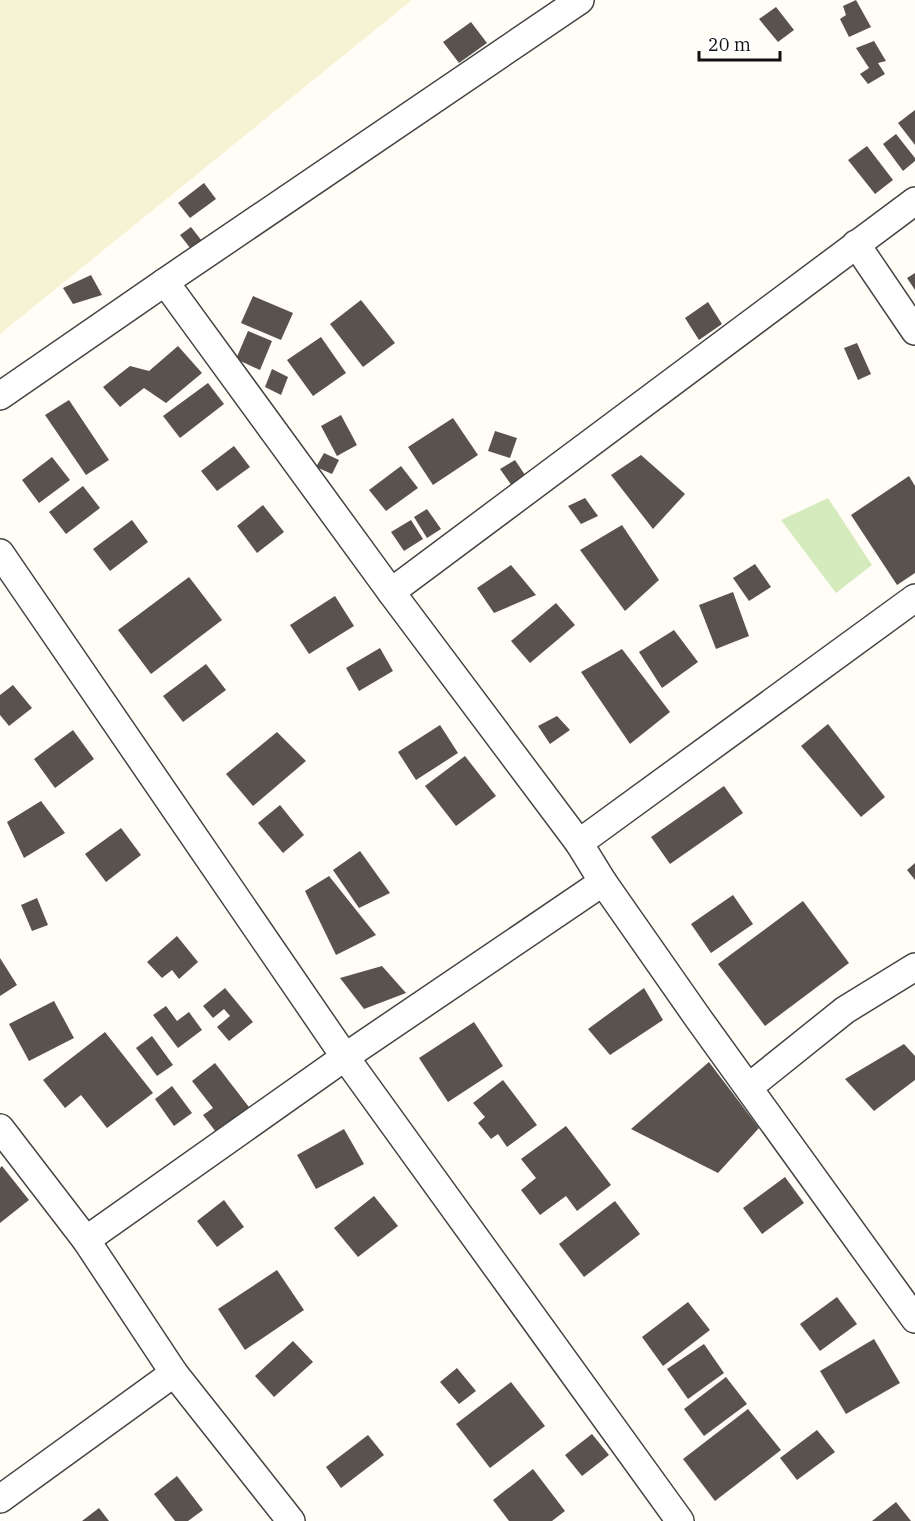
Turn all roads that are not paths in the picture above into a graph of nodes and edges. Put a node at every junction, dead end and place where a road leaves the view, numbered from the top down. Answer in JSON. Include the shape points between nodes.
{"nodes":[{"id":1,"x":580,"y":0,"type":"edge"},
{"id":2,"x":915,"y":201,"type":"edge"},
{"id":3,"x":856,"y":244,"type":"junction"},
{"id":4,"x":165,"y":282,"type":"junction"},
{"id":5,"x":915,"y":331,"type":"edge"},
{"id":6,"x":0,"y":396,"type":"edge"},
{"id":7,"x":0,"y":553,"type":"edge"},
{"id":8,"x":392,"y":592,"type":"junction"},
{"id":9,"x":915,"y":598,"type":"edge"},
{"id":10,"x":579,"y":843,"type":"junction"},
{"id":11,"x":603,"y":882,"type":"junction"},
{"id":12,"x":915,"y":967,"type":"edge"},
{"id":13,"x":345,"y":1058,"type":"junction"},
{"id":14,"x":749,"y":1087,"type":"junction"},
{"id":15,"x":0,"y":1128,"type":"edge"},
{"id":16,"x":86,"y":1240,"type":"junction"},
{"id":17,"x":915,"y":1319,"type":"edge"},
{"id":18,"x":174,"y":1373,"type":"junction"},
{"id":19,"x":0,"y":1499,"type":"edge"},
{"id":20,"x":291,"y":1521,"type":"edge"},
{"id":21,"x":680,"y":1521,"type":"edge"}],
"edges":[{"from":1,"to":4,"type":"street"},
{"from":2,"to":3,"type":"street"},
{"from":3,"to":5,"type":"street"},
{"from":3,"to":8,"type":"street"},
{"from":4,"to":6,"type":"street"},
{"from":4,"to":8,"type":"street"},
{"from":7,"to":13,"type":"street"},
{"from":8,"to":10,"type":"street"},
{"from":9,"to":10,"type":"street"},
{"from":10,"to":11,"type":"street"},
{"from":11,"to":13,"type":"street"},
{"from":11,"to":14,"type":"street"},
{"from":12,"to":14,"type":"street","via":[[845,1010]]},
{"from":13,"to":16,"type":"street"},
{"from":13,"to":21,"type":"street"},
{"from":14,"to":17,"type":"street"},
{"from":15,"to":16,"type":"street"},
{"from":16,"to":18,"type":"street"},
{"from":18,"to":19,"type":"street"},
{"from":18,"to":20,"type":"street"}]}
